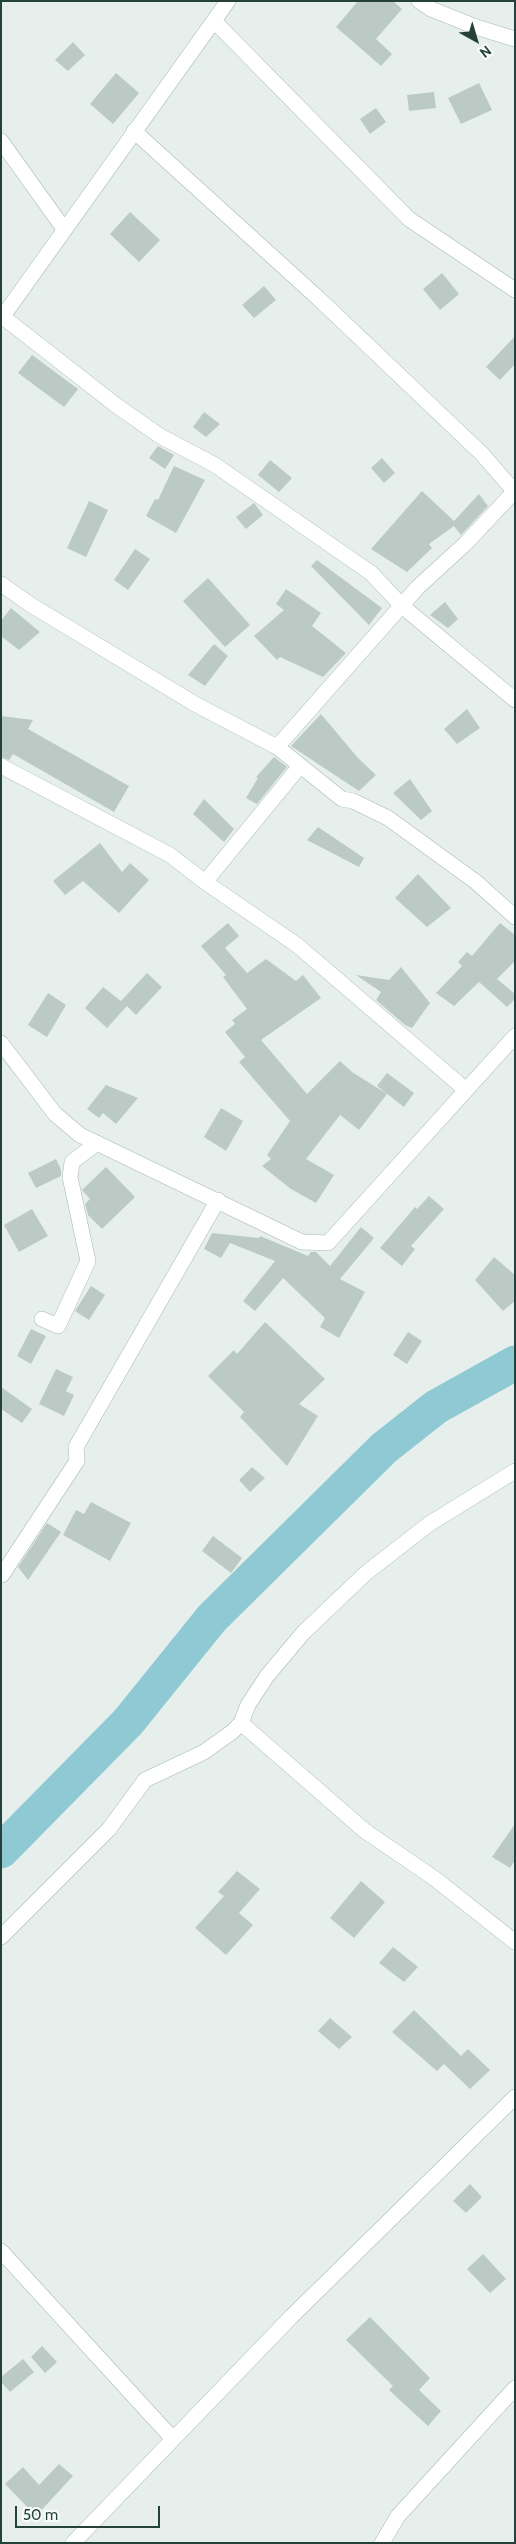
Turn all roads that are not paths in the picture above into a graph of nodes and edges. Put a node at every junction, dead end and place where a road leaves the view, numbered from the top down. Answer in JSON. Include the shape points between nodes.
{"nodes":[{"id":1,"x":228,"y":1,"type":"edge"},
{"id":2,"x":420,"y":1,"type":"edge"},
{"id":3,"x":214,"y":21,"type":"junction"},
{"id":4,"x":515,"y":39,"type":"edge"},
{"id":5,"x":134,"y":131,"type":"junction"},
{"id":6,"x":1,"y":141,"type":"edge"},
{"id":7,"x":64,"y":229,"type":"junction"},
{"id":8,"x":515,"y":290,"type":"edge"},
{"id":9,"x":2,"y":318,"type":"edge"},
{"id":10,"x":514,"y":492,"type":"edge"},
{"id":11,"x":1,"y":584,"type":"edge"},
{"id":12,"x":402,"y":606,"type":"junction"},
{"id":13,"x":515,"y":700,"type":"edge"},
{"id":14,"x":277,"y":747,"type":"junction"},
{"id":15,"x":1,"y":766,"type":"edge"},
{"id":16,"x":300,"y":766,"type":"junction"},
{"id":17,"x":205,"y":882,"type":"junction"},
{"id":18,"x":515,"y":917,"type":"edge"},
{"id":19,"x":515,"y":1036,"type":"edge"},
{"id":20,"x":1,"y":1043,"type":"edge"},
{"id":21,"x":466,"y":1090,"type":"junction"},
{"id":22,"x":97,"y":1143,"type":"junction"},
{"id":23,"x":218,"y":1200,"type":"junction"},
{"id":24,"x":42,"y":1318,"type":"dead end"},
{"id":25,"x":515,"y":1471,"type":"edge"},
{"id":26,"x":2,"y":1571,"type":"edge"},
{"id":27,"x":241,"y":1723,"type":"junction"},
{"id":28,"x":1,"y":1937,"type":"edge"},
{"id":29,"x":515,"y":1942,"type":"edge"},
{"id":30,"x":515,"y":2097,"type":"edge"},
{"id":31,"x":1,"y":2251,"type":"edge"},
{"id":32,"x":515,"y":2388,"type":"edge"},
{"id":33,"x":173,"y":2439,"type":"junction"},
{"id":34,"x":73,"y":2543,"type":"edge"},
{"id":35,"x":382,"y":2543,"type":"edge"}],
"edges":[{"from":1,"to":3,"type":"street"},
{"from":2,"to":4,"type":"street","via":[[431,9]]},
{"from":3,"to":5,"type":"street"},
{"from":3,"to":8,"type":"street","via":[[409,219]]},
{"from":5,"to":7,"type":"street"},
{"from":5,"to":10,"type":"street","via":[[340,318],[482,454]]},
{"from":6,"to":7,"type":"street"},
{"from":7,"to":9,"type":"street"},
{"from":9,"to":12,"type":"street","via":[[160,436],[215,466],[371,572]]},
{"from":10,"to":12,"type":"street"},
{"from":11,"to":14,"type":"street","via":[[31,606],[195,704]]},
{"from":12,"to":13,"type":"street"},
{"from":12,"to":14,"type":"street"},
{"from":14,"to":16,"type":"street"},
{"from":15,"to":17,"type":"street","via":[[170,855]]},
{"from":16,"to":17,"type":"street"},
{"from":16,"to":18,"type":"street","via":[[342,798],[388,818],[417,837]]},
{"from":17,"to":21,"type":"street","via":[[297,945]]},
{"from":19,"to":21,"type":"street"},
{"from":20,"to":22,"type":"street","via":[[55,1114],[80,1135]]},
{"from":21,"to":23,"type":"street","via":[[328,1243],[302,1242]]},
{"from":22,"to":23,"type":"street"},
{"from":22,"to":24,"type":"street","via":[[72,1162],[70,1177],[88,1261],[58,1326]]},
{"from":23,"to":26,"type":"street","via":[[76,1447],[77,1461]]},
{"from":25,"to":27,"type":"street","via":[[429,1524],[366,1573],[303,1633],[267,1676],[248,1705]]},
{"from":27,"to":28,"type":"street","via":[[204,1752],[145,1780],[109,1829]]},
{"from":27,"to":29,"type":"street","via":[[365,1831],[434,1878]]},
{"from":30,"to":33,"type":"street","via":[[292,2316]]},
{"from":31,"to":33,"type":"street"},
{"from":32,"to":35,"type":"street","via":[[398,2516]]},
{"from":33,"to":34,"type":"street"}]}
